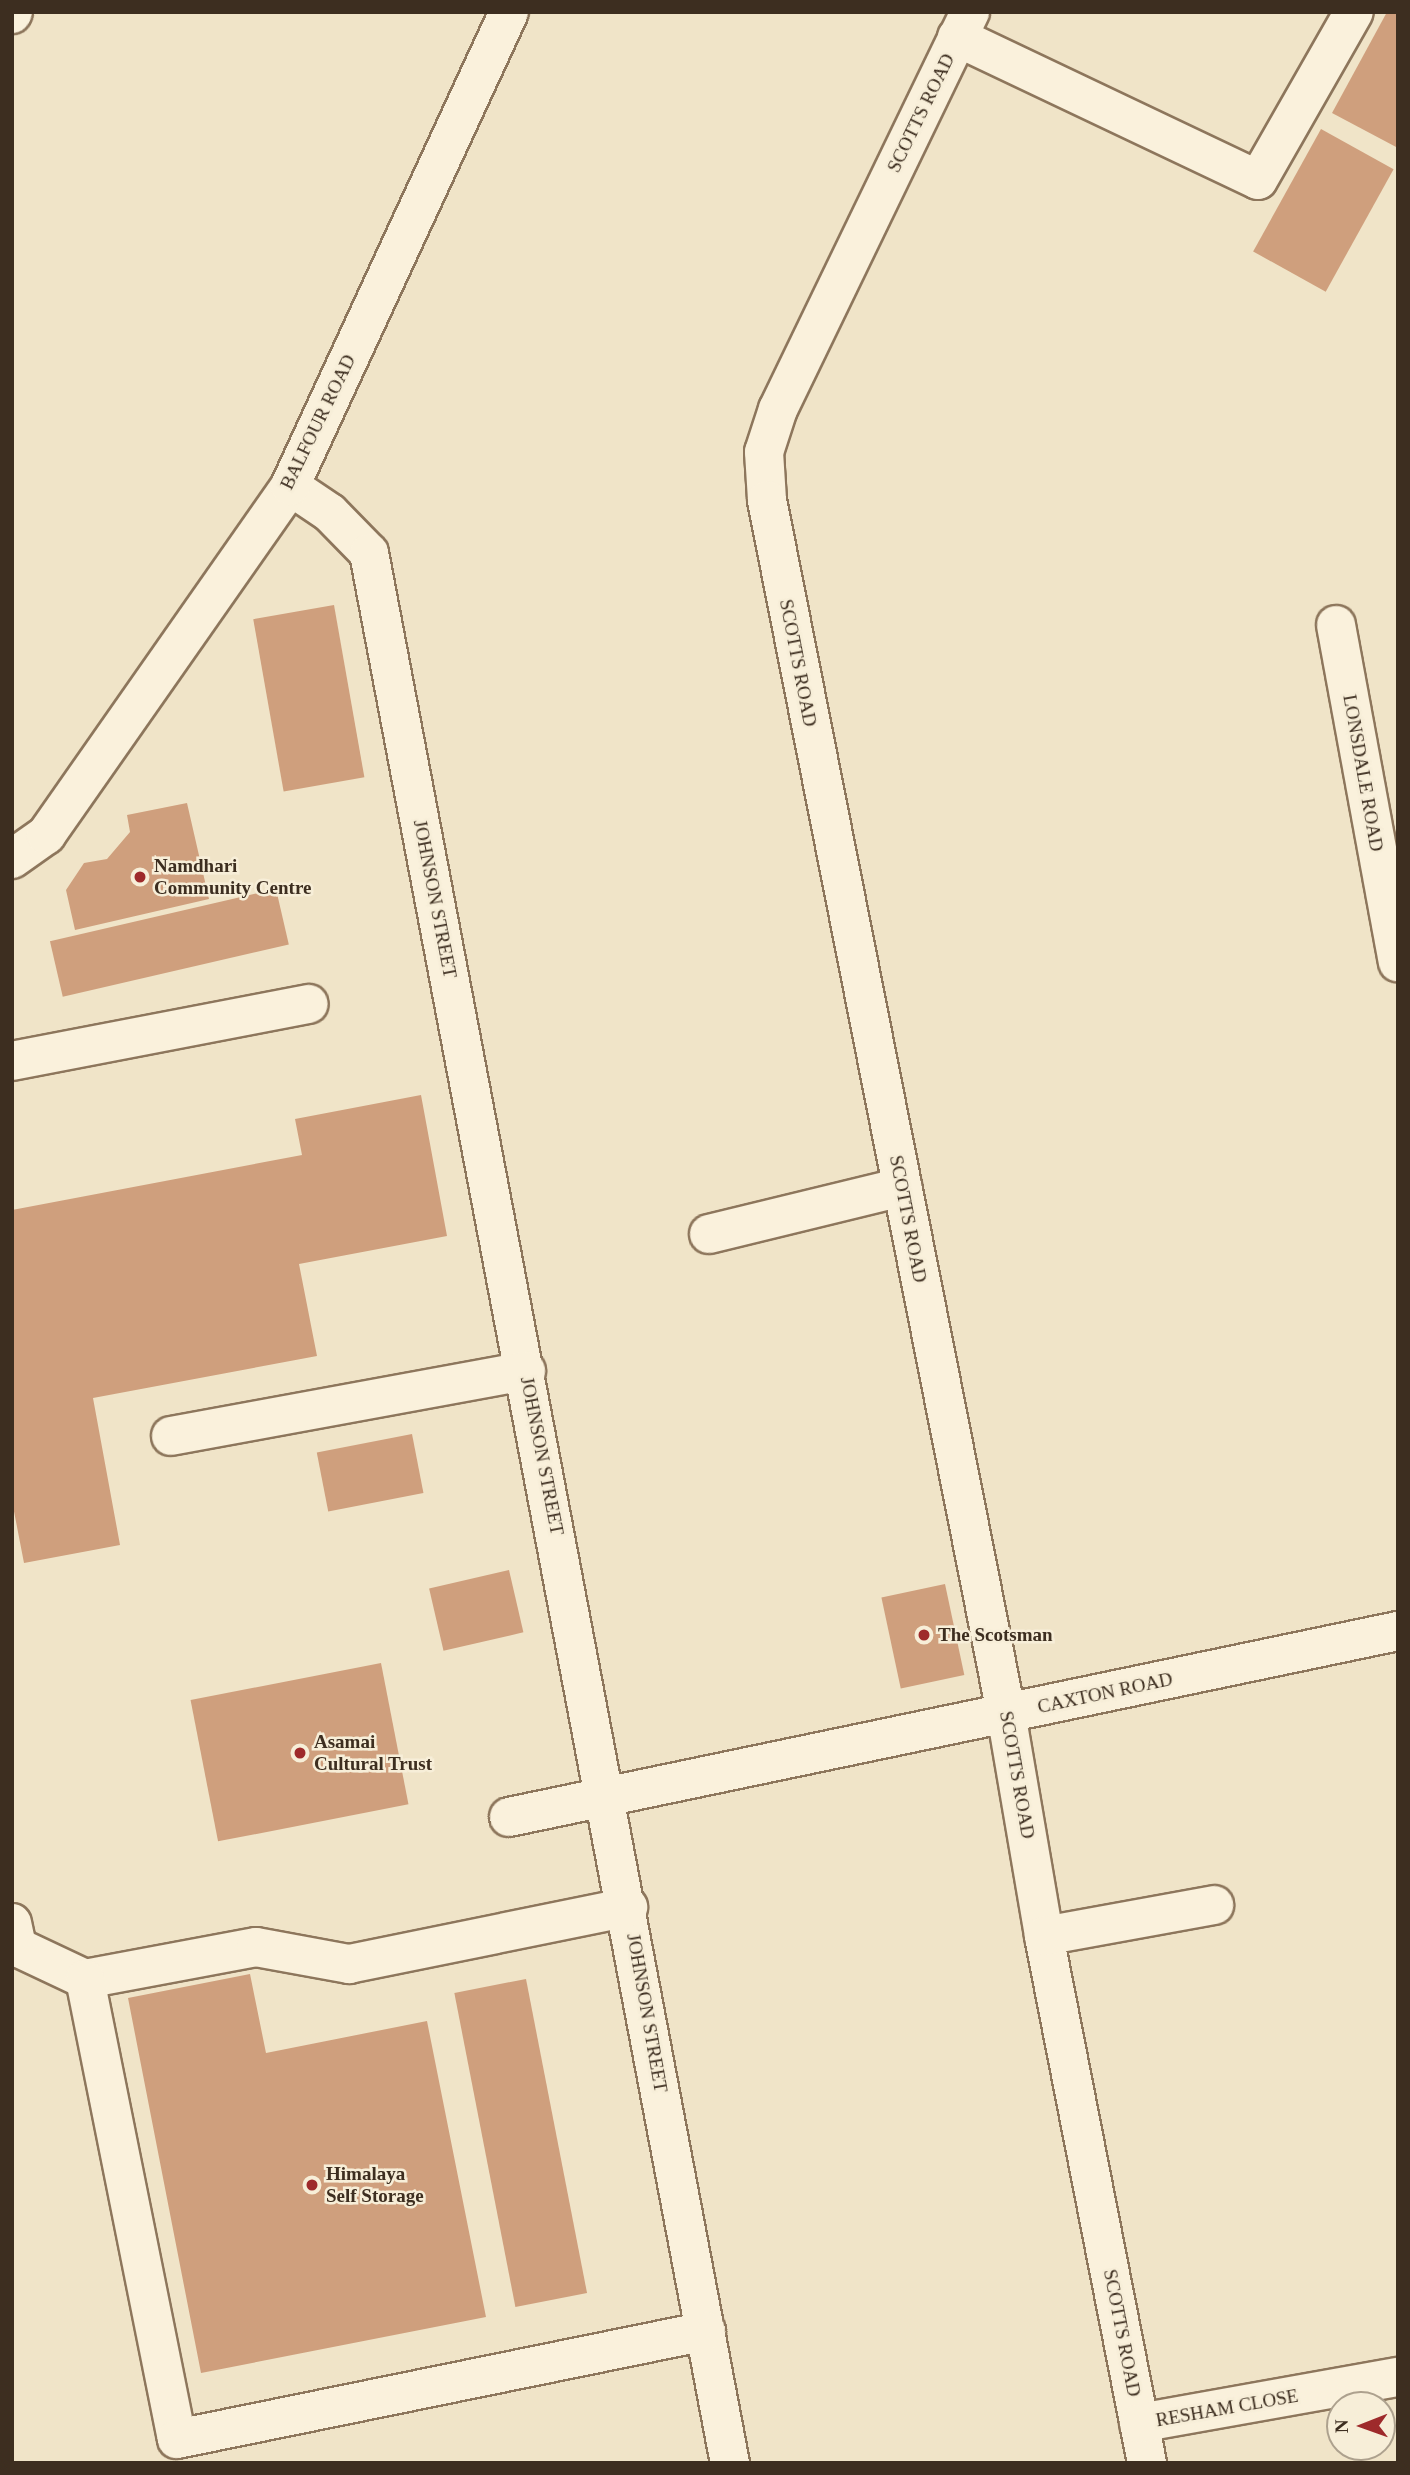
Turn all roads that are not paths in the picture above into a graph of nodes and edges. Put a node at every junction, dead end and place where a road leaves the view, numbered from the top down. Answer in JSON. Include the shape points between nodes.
{"nodes":[{"id":1,"x":509,"y":12,"type":"edge"},
{"id":2,"x":1354,"y":12,"type":"edge"},
{"id":3,"x":964,"y":25,"type":"edge"},
{"id":4,"x":290,"y":486,"type":"junction"},
{"id":5,"x":1336,"y":625,"type":"dead end"},
{"id":6,"x":12,"y":859,"type":"edge"},
{"id":7,"x":1398,"y":962,"type":"edge"},
{"id":8,"x":309,"y":1004,"type":"dead end"},
{"id":9,"x":12,"y":1061,"type":"edge"},
{"id":10,"x":902,"y":1187,"type":"junction"},
{"id":11,"x":709,"y":1234,"type":"dead end"},
{"id":12,"x":526,"y":1371,"type":"junction"},
{"id":13,"x":171,"y":1436,"type":"dead end"},
{"id":14,"x":1398,"y":1631,"type":"edge"},
{"id":15,"x":1006,"y":1713,"type":"junction"},
{"id":16,"x":607,"y":1798,"type":"junction"},
{"id":17,"x":509,"y":1816,"type":"dead end"},
{"id":18,"x":1214,"y":1905,"type":"dead end"},
{"id":19,"x":628,"y":1907,"type":"junction"},
{"id":20,"x":12,"y":1923,"type":"edge"},
{"id":21,"x":1044,"y":1936,"type":"junction"},
{"id":22,"x":85,"y":1979,"type":"junction"},
{"id":23,"x":706,"y":2331,"type":"junction"},
{"id":24,"x":1398,"y":2377,"type":"edge"},
{"id":25,"x":1139,"y":2423,"type":"junction"},
{"id":26,"x":730,"y":2463,"type":"edge"},
{"id":27,"x":1147,"y":2463,"type":"edge"}],
"edges":[{"from":1,"to":4,"type":"street","name":"BALFOUR ROAD"},
{"from":2,"to":3,"type":"street","via":[[1258,180]]},
{"from":3,"to":10,"type":"street","name":"SCOTTS ROAD","via":[[778,409],[764,452],[766,500]]},
{"from":4,"to":6,"type":"street","name":"BALFOUR ROAD","via":[[46,835]]},
{"from":4,"to":12,"type":"street","name":"JOHNSON STREET","via":[[330,513],[369,553]]},
{"from":5,"to":7,"type":"street","name":"LONSDALE ROAD"},
{"from":8,"to":9,"type":"street"},
{"from":10,"to":11,"type":"street"},
{"from":10,"to":15,"type":"street","name":"SCOTTS ROAD"},
{"from":12,"to":13,"type":"street"},
{"from":12,"to":16,"type":"street","name":"JOHNSON STREET"},
{"from":14,"to":15,"type":"street","name":"CAXTON ROAD"},
{"from":15,"to":16,"type":"street","name":"CAXTON ROAD"},
{"from":15,"to":21,"type":"street","name":"SCOTTS ROAD"},
{"from":16,"to":17,"type":"street","name":"CAXTON ROAD"},
{"from":16,"to":19,"type":"street","name":"JOHNSON STREET"},
{"from":18,"to":21,"type":"street"},
{"from":19,"to":22,"type":"street","via":[[349,1964],[256,1948]]},
{"from":19,"to":23,"type":"street","name":"JOHNSON STREET"},
{"from":20,"to":22,"type":"street","via":[[16,1947]]},
{"from":21,"to":25,"type":"street","name":"SCOTTS ROAD"},
{"from":22,"to":23,"type":"street","via":[[177,2439]]},
{"from":23,"to":26,"type":"street","name":"JOHNSON STREET"},
{"from":24,"to":25,"type":"street","name":"RESHAM CLOSE"},
{"from":25,"to":27,"type":"street","name":"SCOTTS ROAD"}]}
